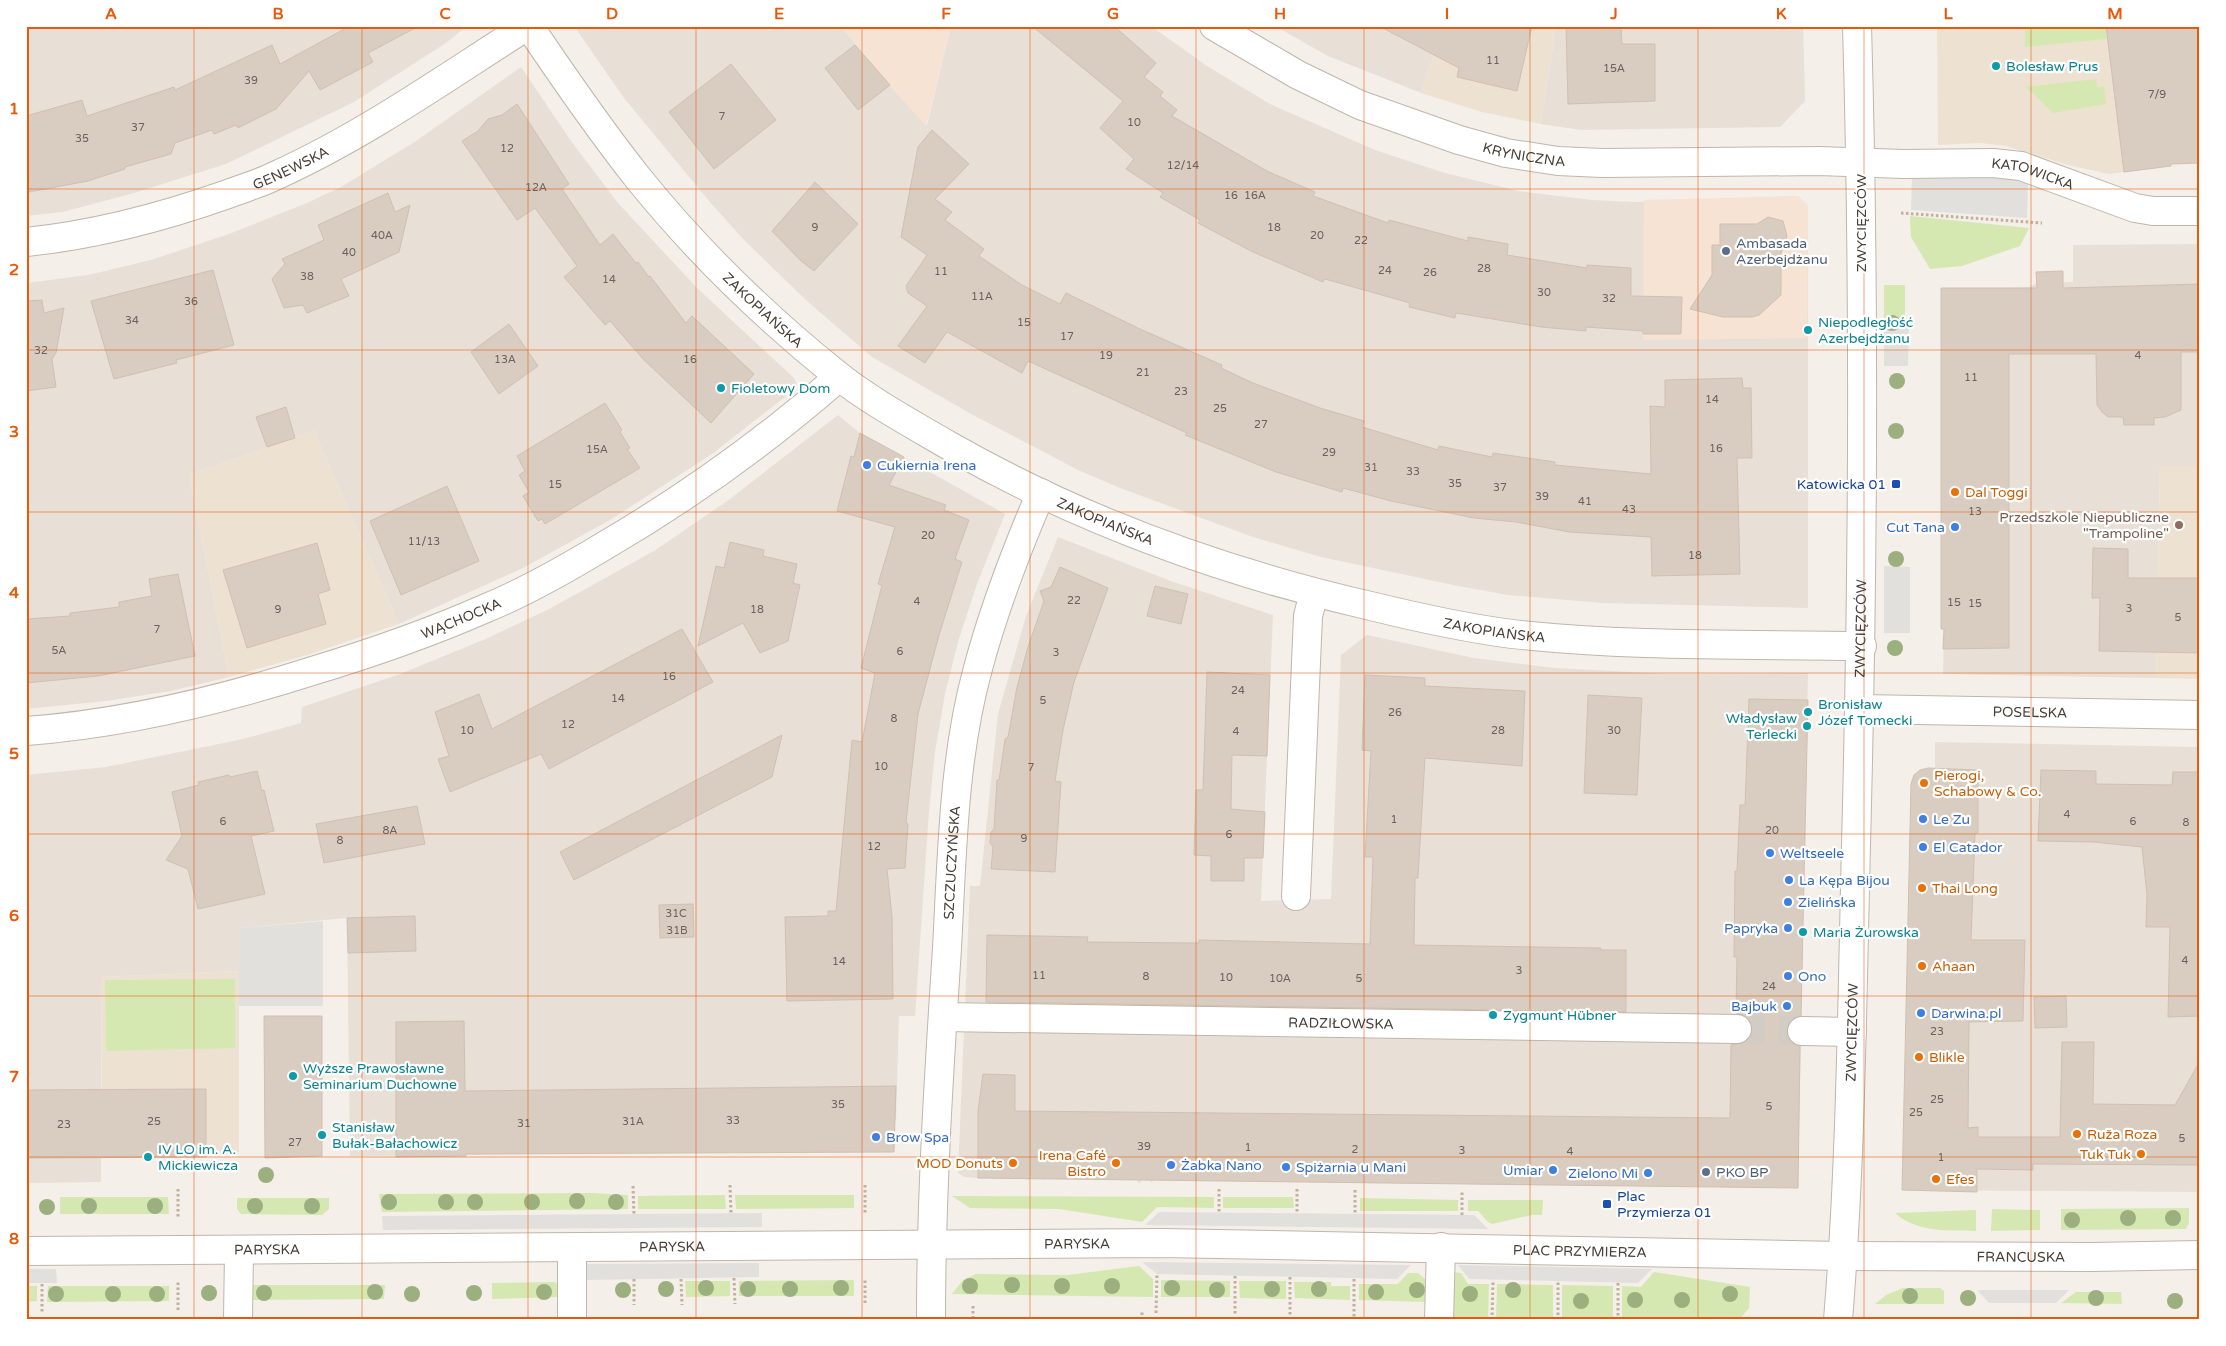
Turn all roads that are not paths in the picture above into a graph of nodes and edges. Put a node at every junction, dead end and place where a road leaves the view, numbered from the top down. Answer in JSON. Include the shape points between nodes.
{"nodes":[{"id":1,"x":528,"y":26,"type":"edge"},
{"id":2,"x":1214,"y":26,"type":"edge"},
{"id":3,"x":1856,"y":26,"type":"edge"},
{"id":4,"x":1861,"y":162,"type":"junction"},
{"id":5,"x":2200,"y":211,"type":"edge"},
{"id":6,"x":26,"y":242,"type":"edge"},
{"id":7,"x":839,"y":377,"type":"junction"},
{"id":8,"x":1041,"y":493,"type":"junction"},
{"id":9,"x":1314,"y":593,"type":"junction"},
{"id":10,"x":1862,"y":646,"type":"junction"},
{"id":11,"x":1860,"y":709,"type":"junction"},
{"id":12,"x":2200,"y":715,"type":"edge"},
{"id":13,"x":26,"y":730,"type":"edge"},
{"id":14,"x":1296,"y":896,"type":"dead end"},
{"id":15,"x":943,"y":1018,"type":"junction"},
{"id":16,"x":1737,"y":1029,"type":"tunnel mouth"},
{"id":17,"x":1802,"y":1030,"type":"tunnel mouth"},
{"id":18,"x":1852,"y":1032,"type":"junction"},
{"id":19,"x":932,"y":1244,"type":"junction"},
{"id":20,"x":1317,"y":1245,"type":"joint"},
{"id":21,"x":1441,"y":1247,"type":"junction"},
{"id":22,"x":572,"y":1248,"type":"junction"},
{"id":23,"x":26,"y":1251,"type":"edge"},
{"id":24,"x":239,"y":1251,"type":"junction"},
{"id":25,"x":2200,"y":1254,"type":"edge"},
{"id":26,"x":1843,"y":1256,"type":"junction"},
{"id":27,"x":238,"y":1320,"type":"edge"},
{"id":28,"x":572,"y":1320,"type":"edge"},
{"id":29,"x":930,"y":1320,"type":"edge"},
{"id":30,"x":1439,"y":1320,"type":"edge"},
{"id":31,"x":1838,"y":1320,"type":"edge"}],
"edges":[{"from":1,"to":6,"type":"street","name":"GENEWSKA","via":[[364,128],[276,176],[142,221]]},
{"from":1,"to":7,"type":"street","name":"ZAKOPIAŃSKA","via":[[585,109],[640,180],[742,292]]},
{"from":2,"to":4,"type":"street","name":"KRYNICZNA","via":[[1298,75],[1360,104],[1459,140],[1506,153],[1558,161],[1602,163]]},
{"from":3,"to":4,"type":"street","name":"ZWYCIĘZCÓW"},
{"from":4,"to":5,"type":"street","name":"KATOWICKA","via":[[2021,166],[2135,208]]},
{"from":4,"to":10,"type":"street","name":"ZWYCIĘZCÓW"},
{"from":7,"to":8,"type":"street","name":"ZAKOPIAŃSKA","via":[[916,427]]},
{"from":7,"to":13,"type":"street","name":"WĄCHOCKA","via":[[774,432],[640,526],[567,569],[485,609],[384,648],[274,683],[126,718]]},
{"from":8,"to":9,"type":"street","name":"ZAKOPIAŃSKA","via":[[1184,554]]},
{"from":8,"to":15,"type":"street","name":"SZCZUCZYŃSKA","via":[[994,616],[975,682],[956,812]]},
{"from":9,"to":10,"type":"street","name":"ZAKOPIAŃSKA","via":[[1436,621],[1511,634],[1732,645]]},
{"from":9,"to":14,"type":"street","via":[[1308,616]]},
{"from":10,"to":11,"type":"street","name":"ZWYCIĘZCÓW"},
{"from":11,"to":12,"type":"street","name":"POSELSKA"},
{"from":11,"to":18,"type":"street","name":"ZWYCIĘZCÓW"},
{"from":15,"to":16,"type":"street","name":"RADZIŁOWSKA"},
{"from":15,"to":19,"type":"street","name":"SZCZUCZYŃSKA"},
{"from":17,"to":18,"type":"street"},
{"from":18,"to":26,"type":"street","name":"ZWYCIĘZCÓW"},
{"from":19,"to":20,"type":"street","name":"PARYSKA"},
{"from":19,"to":22,"type":"street","name":"PARYSKA"},
{"from":19,"to":29,"type":"street","name":"SZCZUCZYŃSKA"},
{"from":20,"to":21,"type":"street","name":"PLAC PRZYMIERZA"},
{"from":21,"to":26,"type":"street","name":"PLAC PRZYMIERZA"},
{"from":21,"to":30,"type":"street"},
{"from":22,"to":24,"type":"street","name":"PARYSKA"},
{"from":22,"to":28,"type":"street"},
{"from":23,"to":24,"type":"street","name":"PARYSKA"},
{"from":24,"to":27,"type":"street"},
{"from":25,"to":26,"type":"street","name":"FRANCUSKA"},
{"from":26,"to":31,"type":"street","name":"ZWYCIĘZCÓW"}]}
